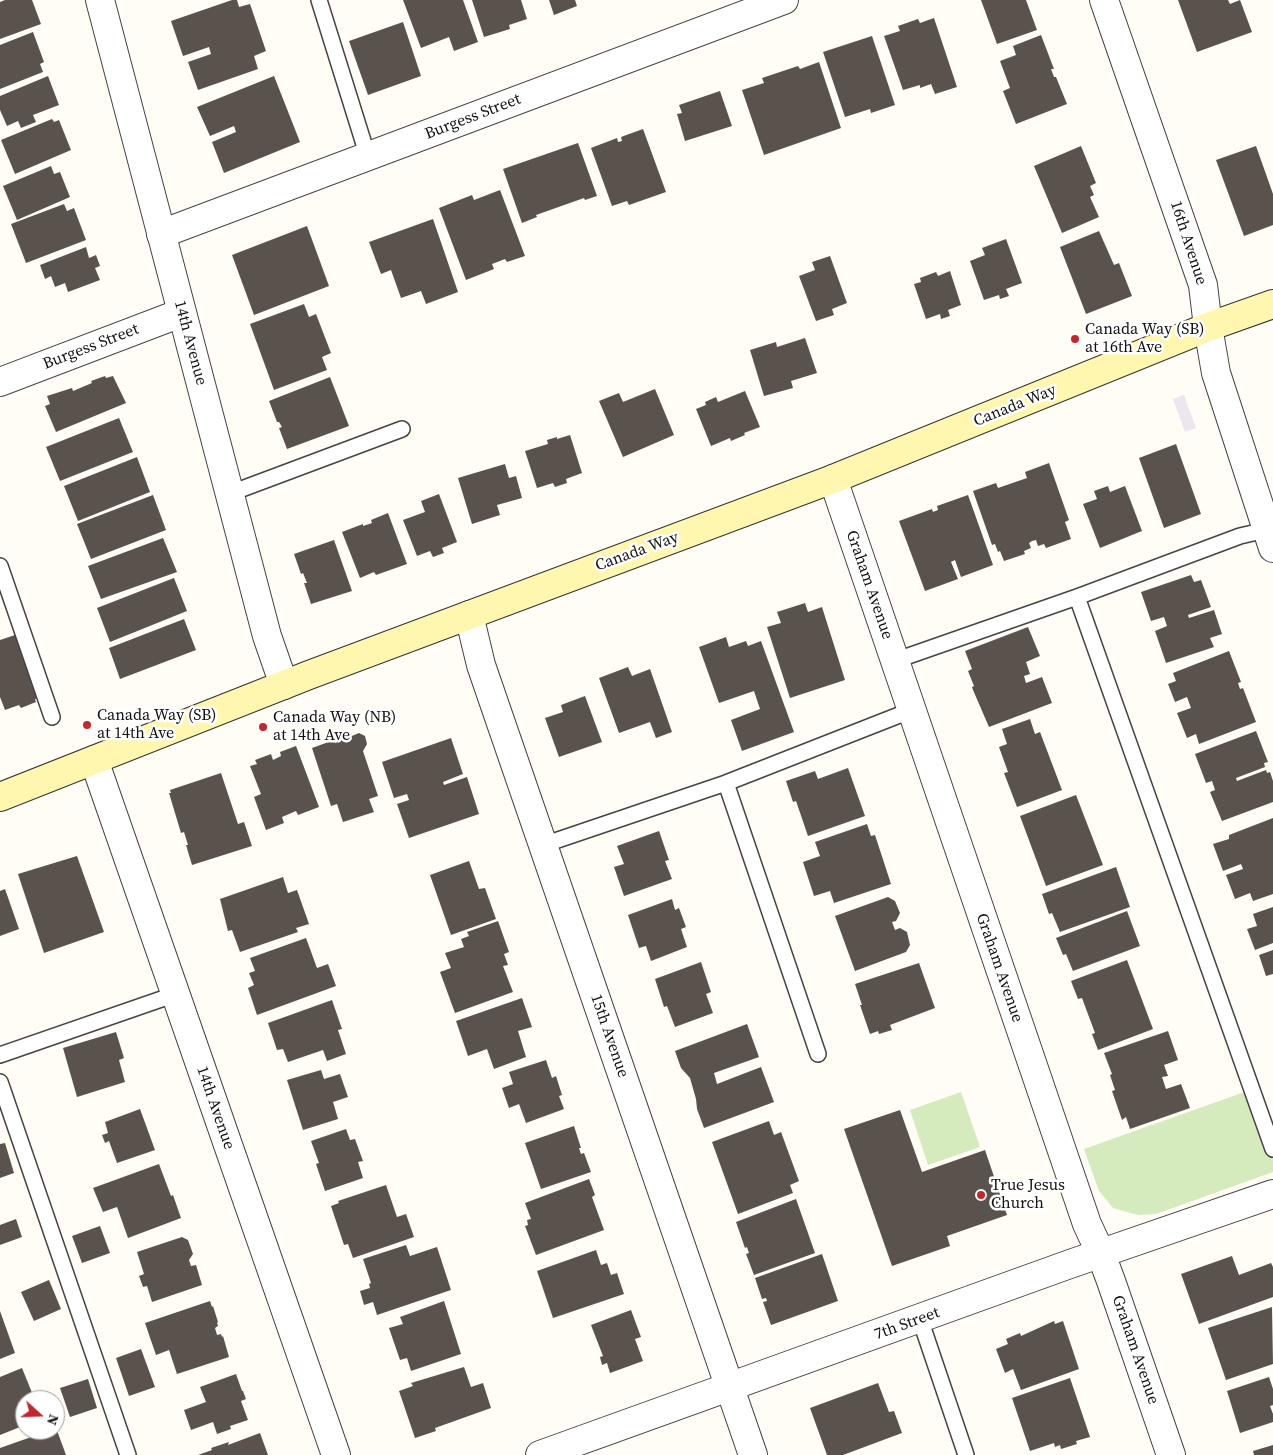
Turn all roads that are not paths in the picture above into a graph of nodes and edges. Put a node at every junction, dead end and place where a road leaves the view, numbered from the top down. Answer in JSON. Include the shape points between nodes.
{"nodes":[{"id":1,"x":100,"y":0,"type":"edge"},
{"id":2,"x":319,"y":0,"type":"edge"},
{"id":3,"x":784,"y":0,"type":"edge"},
{"id":4,"x":1104,"y":0,"type":"edge"},
{"id":5,"x":368,"y":157,"type":"junction"},
{"id":6,"x":161,"y":234,"type":"junction"},
{"id":7,"x":1273,"y":304,"type":"edge"},
{"id":8,"x":181,"y":313,"type":"junction"},
{"id":9,"x":1208,"y":328,"type":"junction"},
{"id":10,"x":0,"y":382,"type":"edge"},
{"id":11,"x":402,"y":429,"type":"dead end"},
{"id":12,"x":833,"y":479,"type":"junction"},
{"id":13,"x":231,"y":493,"type":"junction"},
{"id":14,"x":1270,"y":539,"type":"edge"},
{"id":15,"x":0,"y":566,"type":"edge"},
{"id":16,"x":3,"y":584,"type":"edge"},
{"id":17,"x":1077,"y":597,"type":"junction"},
{"id":18,"x":469,"y":615,"type":"junction"},
{"id":19,"x":894,"y":660,"type":"junction"},
{"id":20,"x":284,"y":685,"type":"junction"},
{"id":21,"x":912,"y":710,"type":"junction"},
{"id":22,"x":52,"y":717,"type":"dead end"},
{"id":23,"x":94,"y":760,"type":"junction"},
{"id":24,"x":726,"y":783,"type":"junction"},
{"id":25,"x":0,"y":797,"type":"edge"},
{"id":26,"x":543,"y":845,"type":"junction"},
{"id":27,"x":176,"y":994,"type":"junction"},
{"id":28,"x":818,"y":1054,"type":"dead end"},
{"id":29,"x":0,"y":1055,"type":"edge"},
{"id":30,"x":0,"y":1082,"type":"edge"},
{"id":31,"x":1273,"y":1149,"type":"edge"},
{"id":32,"x":1273,"y":1194,"type":"edge"},
{"id":33,"x":1101,"y":1254,"type":"junction"},
{"id":34,"x":920,"y":1319,"type":"junction"},
{"id":35,"x":729,"y":1388,"type":"junction"},
{"id":36,"x":128,"y":1455,"type":"edge"},
{"id":37,"x":336,"y":1455,"type":"edge"},
{"id":38,"x":540,"y":1455,"type":"edge"},
{"id":39,"x":753,"y":1455,"type":"edge"},
{"id":40,"x":966,"y":1455,"type":"edge"},
{"id":41,"x":1171,"y":1455,"type":"edge"}],
"edges":[{"from":1,"to":6,"type":"street","name":"14th Avenue"},
{"from":2,"to":5,"type":"lane"},
{"from":3,"to":5,"type":"street","name":"Burgess Street"},
{"from":4,"to":9,"type":"street","name":"16th Avenue","via":[[1203,285]]},
{"from":5,"to":6,"type":"street","name":"Burgess Street"},
{"from":6,"to":8,"type":"street","name":"14th Avenue"},
{"from":7,"to":9,"type":"main road","name":"Canada Way"},
{"from":8,"to":10,"type":"street","name":"Burgess Street"},
{"from":8,"to":13,"type":"street","name":"14th Avenue"},
{"from":9,"to":12,"type":"main road","name":"Canada Way"},
{"from":9,"to":14,"type":"street","name":"16th Avenue","via":[[1216,374]]},
{"from":11,"to":13,"type":"lane"},
{"from":12,"to":18,"type":"main road","name":"Canada Way"},
{"from":12,"to":19,"type":"street","name":"Graham Avenue"},
{"from":13,"to":20,"type":"street","name":"14th Avenue","via":[[267,636]]},
{"from":14,"to":17,"type":"lane","via":[[1240,536]]},
{"from":15,"to":16,"type":"lane"},
{"from":16,"to":22,"type":"lane"},
{"from":17,"to":19,"type":"lane"},
{"from":17,"to":31,"type":"lane"},
{"from":18,"to":20,"type":"main road","name":"Canada Way"},
{"from":18,"to":26,"type":"street","name":"15th Avenue","via":[[481,665]]},
{"from":19,"to":21,"type":"street","name":"Graham Avenue"},
{"from":20,"to":23,"type":"main road","name":"Canada Way"},
{"from":21,"to":24,"type":"lane"},
{"from":21,"to":33,"type":"street","name":"Graham Avenue","via":[[1087,1224]]},
{"from":23,"to":25,"type":"main road","name":"Canada Way"},
{"from":23,"to":27,"type":"street","name":"14th Avenue"},
{"from":24,"to":26,"type":"lane"},
{"from":24,"to":28,"type":"lane"},
{"from":26,"to":35,"type":"street","name":"15th Avenue"},
{"from":27,"to":29,"type":"lane"},
{"from":27,"to":37,"type":"street","name":"14th Avenue"},
{"from":30,"to":36,"type":"lane"},
{"from":32,"to":33,"type":"street","name":"7th Street"},
{"from":33,"to":34,"type":"street","name":"7th Street"},
{"from":33,"to":41,"type":"street","name":"Graham Avenue"},
{"from":34,"to":35,"type":"street","name":"7th Street"},
{"from":34,"to":40,"type":"lane"},
{"from":35,"to":38,"type":"street","name":"7th Street"},
{"from":35,"to":39,"type":"street","name":"15th Avenue"}]}
